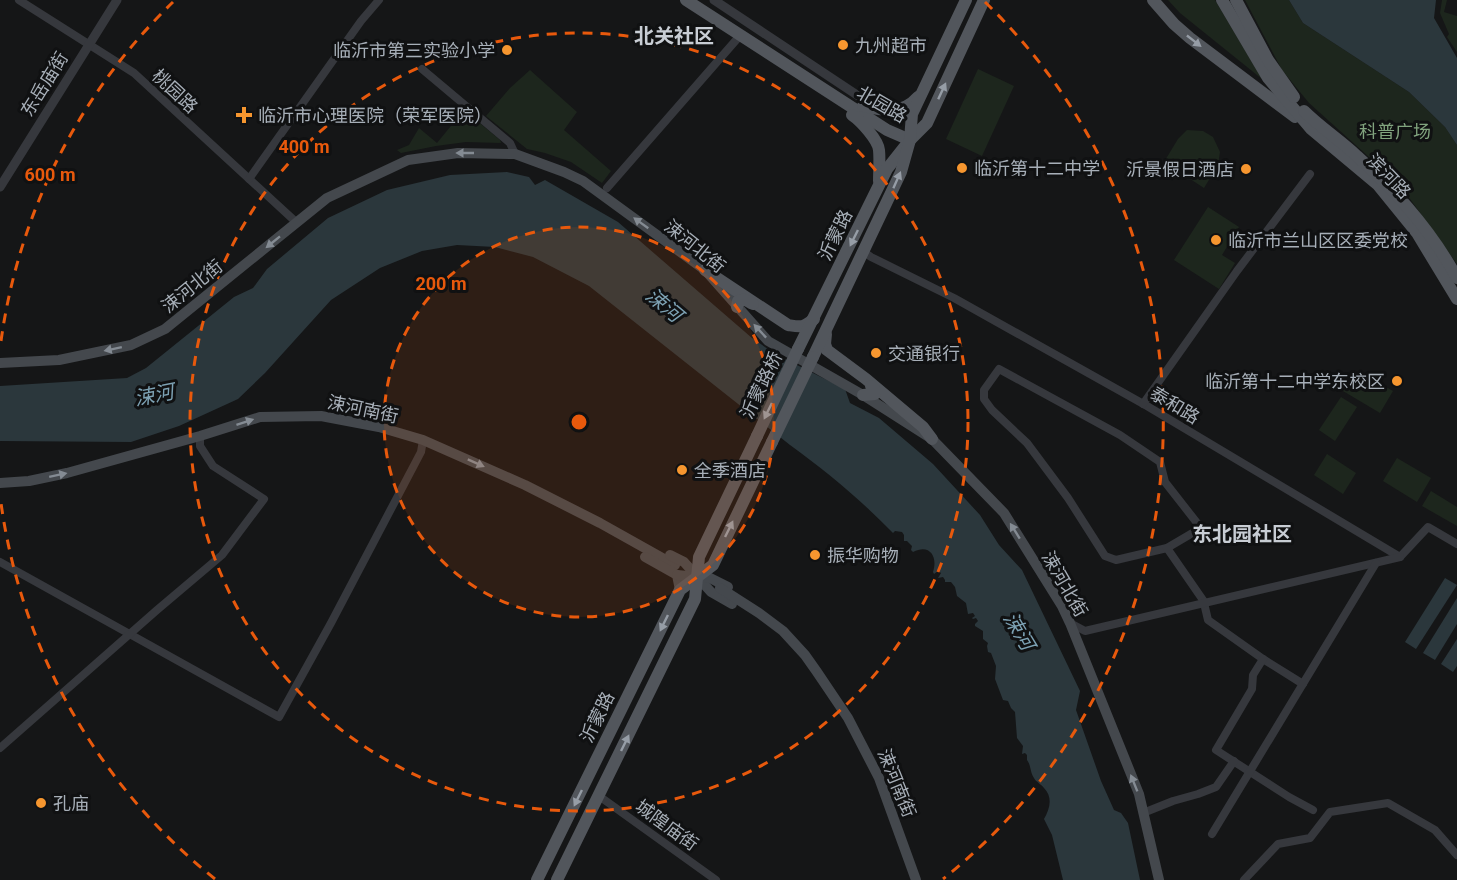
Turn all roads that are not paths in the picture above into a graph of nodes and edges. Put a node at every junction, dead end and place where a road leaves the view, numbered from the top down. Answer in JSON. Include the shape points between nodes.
{"nodes":[{"id":1,"x":19,"y":0,"type":"edge"},
{"id":2,"x":117,"y":0,"type":"edge"},
{"id":3,"x":379,"y":0,"type":"edge"},
{"id":4,"x":677,"y":0,"type":"edge"},
{"id":5,"x":686,"y":0,"type":"edge"},
{"id":6,"x":699,"y":0,"type":"edge"},
{"id":7,"x":714,"y":0,"type":"edge"},
{"id":8,"x":966,"y":0,"type":"edge"},
{"id":9,"x":984,"y":0,"type":"edge"},
{"id":10,"x":1153,"y":0,"type":"edge"},
{"id":11,"x":1222,"y":0,"type":"edge"},
{"id":12,"x":1236,"y":0,"type":"edge"},
{"id":13,"x":737,"y":39,"type":"junction"},
{"id":14,"x":88,"y":44,"type":"junction"},
{"id":15,"x":762,"y":53,"type":"junction"},
{"id":16,"x":422,"y":69,"type":"dead end"},
{"id":17,"x":923,"y":91,"type":"junction"},
{"id":18,"x":863,"y":106,"type":"junction"},
{"id":19,"x":880,"y":110,"type":"junction"},
{"id":20,"x":1311,"y":129,"type":"junction"},
{"id":21,"x":910,"y":140,"type":"junction"},
{"id":22,"x":515,"y":154,"type":"junction"},
{"id":23,"x":1310,"y":174,"type":"dead end"},
{"id":24,"x":249,"y":178,"type":"junction"},
{"id":25,"x":879,"y":185,"type":"junction"},
{"id":26,"x":0,"y":187,"type":"edge"},
{"id":27,"x":607,"y":188,"type":"dead end"},
{"id":28,"x":296,"y":222,"type":"junction"},
{"id":29,"x":864,"y":252,"type":"junction"},
{"id":30,"x":705,"y":270,"type":"junction"},
{"id":31,"x":1457,"y":278,"type":"edge"},
{"id":32,"x":1457,"y":299,"type":"edge"},
{"id":33,"x":737,"y":307,"type":"junction"},
{"id":34,"x":814,"y":319,"type":"junction"},
{"id":35,"x":827,"y":329,"type":"junction"},
{"id":36,"x":798,"y":349,"type":"junction"},
{"id":37,"x":813,"y":357,"type":"junction"},
{"id":38,"x":0,"y":358,"type":"edge"},
{"id":39,"x":22,"y":362,"type":"junction"},
{"id":40,"x":0,"y":363,"type":"edge"},
{"id":41,"x":863,"y":395,"type":"junction"},
{"id":42,"x":1143,"y":404,"type":"junction"},
{"id":43,"x":200,"y":436,"type":"junction"},
{"id":44,"x":757,"y":436,"type":"joint"},
{"id":45,"x":932,"y":439,"type":"junction"},
{"id":46,"x":423,"y":440,"type":"junction"},
{"id":47,"x":772,"y":442,"type":"joint"},
{"id":48,"x":0,"y":483,"type":"edge"},
{"id":49,"x":578,"y":512,"type":"junction"},
{"id":50,"x":1457,"y":544,"type":"edge"},
{"id":51,"x":1167,"y":548,"type":"junction"},
{"id":52,"x":1400,"y":557,"type":"junction"},
{"id":53,"x":0,"y":562,"type":"edge"},
{"id":54,"x":1376,"y":563,"type":"junction"},
{"id":55,"x":713,"y":565,"type":"junction"},
{"id":56,"x":676,"y":570,"type":"junction"},
{"id":57,"x":697,"y":576,"type":"junction"},
{"id":58,"x":716,"y":587,"type":"junction"},
{"id":59,"x":680,"y":590,"type":"junction"},
{"id":60,"x":695,"y":599,"type":"junction"},
{"id":61,"x":1204,"y":603,"type":"junction"},
{"id":62,"x":1071,"y":623,"type":"junction"},
{"id":63,"x":1085,"y":631,"type":"junction"},
{"id":64,"x":129,"y":634,"type":"junction"},
{"id":65,"x":1080,"y":647,"type":"junction"},
{"id":66,"x":1263,"y":659,"type":"junction"},
{"id":67,"x":1303,"y":684,"type":"junction"},
{"id":68,"x":0,"y":748,"type":"edge"},
{"id":69,"x":1234,"y":761,"type":"junction"},
{"id":70,"x":1250,"y":771,"type":"junction"},
{"id":71,"x":599,"y":796,"type":"junction"},
{"id":72,"x":1313,"y":810,"type":"dead end"},
{"id":73,"x":1143,"y":813,"type":"junction"},
{"id":74,"x":1212,"y":834,"type":"dead end"},
{"id":75,"x":1457,"y":855,"type":"edge"},
{"id":76,"x":537,"y":880,"type":"edge"},
{"id":77,"x":557,"y":880,"type":"edge"},
{"id":78,"x":716,"y":880,"type":"edge"},
{"id":79,"x":916,"y":880,"type":"edge"},
{"id":80,"x":1159,"y":880,"type":"edge"},
{"id":81,"x":1244,"y":880,"type":"edge"}],
"edges":[{"from":1,"to":14,"type":"street","name":"桃园路"},
{"from":2,"to":14,"type":"street","name":"东岳庙街"},
{"from":3,"to":24,"type":"street"},
{"from":4,"to":13,"type":"street"},
{"from":5,"to":15,"type":"main road","name":"北园路"},
{"from":6,"to":18,"type":"main road","name":"北园路"},
{"from":7,"to":19,"type":"street"},
{"from":8,"to":17,"type":"main road","name":"沂蒙路"},
{"from":21,"to":9,"type":"main road","name":"沂蒙路","one_way":true,"via":[[927,123]]},
{"from":10,"to":20,"type":"main road","one_way":true,"via":[[1190,38]]},
{"from":11,"to":20,"type":"main road","name":"滨河路","via":[[1268,78]]},
{"from":12,"to":31,"type":"main road","name":"滨河路","via":[[1268,60],[1305,112],[1384,180],[1425,229]]},
{"from":13,"to":15,"type":"street"},
{"from":13,"to":27,"type":"street"},
{"from":14,"to":24,"type":"street","name":"桃园路","via":[[134,73]]},
{"from":14,"to":26,"type":"street","name":"东岳庙街"},
{"from":15,"to":21,"type":"main road","name":"北园路","via":[[887,130]]},
{"from":15,"to":25,"type":"main road","via":[[859,120],[879,149]]},
{"from":16,"to":22,"type":"street","via":[[510,142]]},
{"from":17,"to":19,"type":"main road","via":[[911,105]]},
{"from":17,"to":21,"type":"main road","name":"沂蒙路","via":[[912,114]]},
{"from":18,"to":19,"type":"main road"},
{"from":18,"to":21,"type":"main road","name":"北园路"},
{"from":20,"to":32,"type":"main road","name":"滨河路","via":[[1378,185],[1417,233]]},
{"from":21,"to":25,"type":"main road","name":"沂蒙路","via":[[886,169]]},
{"from":29,"to":21,"type":"main road","name":"沂蒙路","one_way":true,"via":[[901,172]]},
{"from":22,"to":28,"type":"main road","name":"涑河北街","one_way":true,"via":[[458,153],[408,160],[327,198]]},
{"from":30,"to":22,"type":"main road","name":"涑河北街","one_way":true,"via":[[583,180]]},
{"from":23,"to":42,"type":"street"},
{"from":24,"to":28,"type":"street","name":"桃园路"},
{"from":25,"to":34,"type":"main road","name":"沂蒙路","one_way":true},
{"from":28,"to":39,"type":"main road","name":"涑河北街","one_way":true,"via":[[165,329],[131,345],[59,360]]},
{"from":29,"to":35,"type":"main road","name":"沂蒙路"},
{"from":29,"to":42,"type":"street","name":"泰和路"},
{"from":30,"to":33,"type":"main road","name":"涑河北街"},
{"from":30,"to":34,"type":"main road","via":[[788,325],[805,326]]},
{"from":33,"to":36,"type":"main road","via":[[738,301],[745,299],[797,333]]},
{"from":41,"to":33,"type":"main road","name":"涑河北街","one_way":true,"via":[[768,340]]},
{"from":34,"to":36,"type":"main road","name":"沂蒙路"},
{"from":35,"to":37,"type":"main road","name":"沂蒙路"},
{"from":35,"to":45,"type":"main road","via":[[827,350],[923,427]]},
{"from":36,"to":44,"type":"main road","name":"沂蒙路桥","one_way":true,"bridge":true},
{"from":37,"to":41,"type":"main road","via":[[829,356],[876,390],[875,394]]},
{"from":37,"to":47,"type":"main road","name":"沂蒙路桥","bridge":true},
{"from":38,"to":39,"type":"main road"},
{"from":39,"to":40,"type":"main road","name":"涑河北街"},
{"from":41,"to":45,"type":"main road","name":"涑河北街"},
{"from":42,"to":52,"type":"street","name":"泰和路"},
{"from":43,"to":46,"type":"main road","name":"涑河南街","one_way":true,"via":[[260,417],[321,416]]},
{"from":48,"to":43,"type":"main road","name":"涑河南街","one_way":true,"via":[[67,473]]},
{"from":43,"to":64,"type":"street","via":[[200,446],[213,466],[264,499],[222,555]]},
{"from":44,"to":57,"type":"main road","name":"沂蒙路","via":[[699,557]]},
{"from":62,"to":45,"type":"main road","name":"涑河北街","one_way":true,"via":[[1004,513]]},
{"from":46,"to":49,"type":"main road","name":"涑河南街","one_way":true,"via":[[525,484]]},
{"from":46,"to":64,"type":"street","via":[[422,452],[279,717]]},
{"from":55,"to":47,"type":"main road","name":"沂蒙路","one_way":true},
{"from":49,"to":56,"type":"main road","name":"涑河南街"},
{"from":49,"to":56,"type":"main road","via":[[593,526]]},
{"from":49,"to":57,"type":"main road","via":[[598,515],[684,562]]},
{"from":50,"to":52,"type":"street","via":[[1428,527]]},
{"from":51,"to":51,"type":"street","via":[[1201,528],[1165,482],[1160,462],[1120,435],[999,369],[984,390],[984,399],[1027,443],[1104,556],[1116,560]]},
{"from":51,"to":61,"type":"street"},
{"from":52,"to":54,"type":"street"},
{"from":53,"to":64,"type":"street"},
{"from":54,"to":61,"type":"street"},
{"from":54,"to":67,"type":"street"},
{"from":55,"to":57,"type":"main road","name":"沂蒙路"},
{"from":55,"to":58,"type":"main road"},
{"from":56,"to":57,"type":"main road"},
{"from":56,"to":59,"type":"main road"},
{"from":57,"to":58,"type":"main road","name":"涑河南街","via":[[710,578]]},
{"from":57,"to":59,"type":"main road","name":"沂蒙路"},
{"from":57,"to":60,"type":"main road","name":"沂蒙路"},
{"from":58,"to":60,"type":"main road"},
{"from":58,"to":79,"type":"main road","name":"涑河南街","via":[[783,631],[837,702],[879,778]]},
{"from":59,"to":76,"type":"main road","name":"沂蒙路","one_way":true},
{"from":71,"to":60,"type":"main road","name":"沂蒙路","one_way":true},
{"from":61,"to":63,"type":"street"},
{"from":61,"to":66,"type":"street","via":[[1208,620]]},
{"from":62,"to":63,"type":"street"},
{"from":62,"to":65,"type":"main road","name":"涑河北街"},
{"from":63,"to":65,"type":"street"},
{"from":64,"to":68,"type":"street"},
{"from":73,"to":65,"type":"main road","name":"涑河北街","one_way":true,"via":[[1139,794]]},
{"from":66,"to":67,"type":"street"},
{"from":66,"to":69,"type":"street","via":[[1253,675],[1252,689],[1216,750]]},
{"from":67,"to":70,"type":"street"},
{"from":69,"to":70,"type":"street"},
{"from":69,"to":73,"type":"street","via":[[1216,786]]},
{"from":70,"to":72,"type":"street"},
{"from":70,"to":74,"type":"street"},
{"from":71,"to":77,"type":"main road","name":"沂蒙路"},
{"from":71,"to":78,"type":"street","name":"城隍庙街"},
{"from":73,"to":80,"type":"main road","name":"涑河北街"},
{"from":75,"to":81,"type":"street","via":[[1436,830],[1388,803],[1330,812],[1310,838],[1278,844]]}]}
